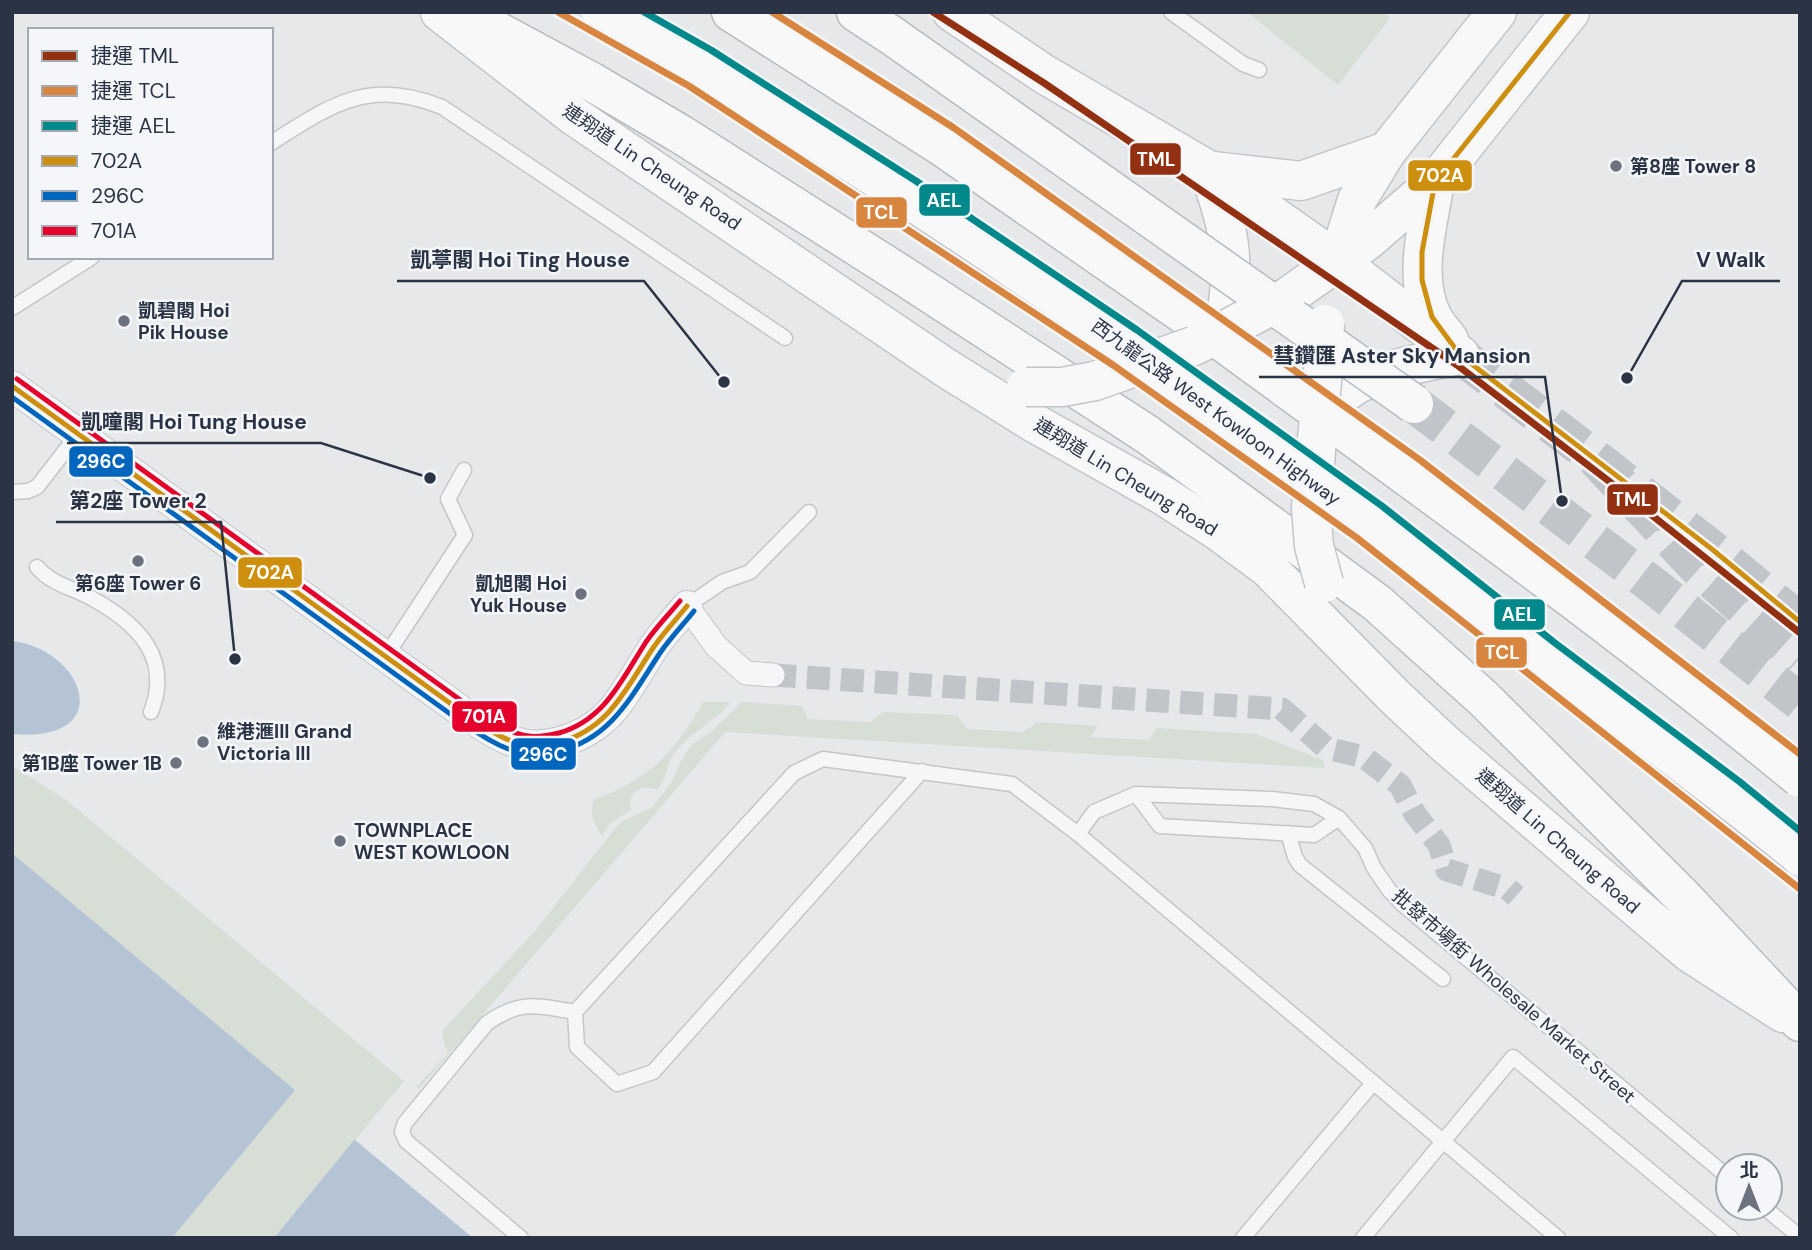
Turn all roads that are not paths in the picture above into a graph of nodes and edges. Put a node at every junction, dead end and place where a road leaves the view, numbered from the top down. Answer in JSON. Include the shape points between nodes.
{"nodes":[{"id":1,"x":440,"y":12,"type":"edge"},
{"id":2,"x":462,"y":12,"type":"edge"},
{"id":3,"x":601,"y":12,"type":"edge"},
{"id":4,"x":731,"y":12,"type":"edge"},
{"id":5,"x":856,"y":12,"type":"edge"},
{"id":6,"x":952,"y":12,"type":"edge"},
{"id":7,"x":1171,"y":12,"type":"edge"},
{"id":8,"x":1497,"y":12,"type":"edge"},
{"id":9,"x":1570,"y":12,"type":"edge"},
{"id":10,"x":1259,"y":70,"type":"dead end"},
{"id":11,"x":273,"y":142,"type":"edge"},
{"id":12,"x":1387,"y":151,"type":"junction"},
{"id":13,"x":1208,"y":170,"type":"junction"},
{"id":14,"x":1436,"y":182,"type":"junction"},
{"id":15,"x":89,"y":259,"type":"edge"},
{"id":16,"x":1338,"y":261,"type":"junction"},
{"id":17,"x":12,"y":308,"type":"edge"},
{"id":18,"x":1223,"y":330,"type":"junction"},
{"id":19,"x":785,"y":338,"type":"dead end"},
{"id":20,"x":1460,"y":355,"type":"junction"},
{"id":21,"x":946,"y":368,"type":"junction"},
{"id":22,"x":12,"y":386,"type":"edge"},
{"id":23,"x":1414,"y":404,"type":"tunnel mouth"},
{"id":24,"x":1319,"y":424,"type":"junction"},
{"id":25,"x":78,"y":434,"type":"junction"},
{"id":26,"x":464,"y":470,"type":"dead end"},
{"id":27,"x":16,"y":492,"type":"edge"},
{"id":28,"x":22,"y":508,"type":"dead end"},
{"id":29,"x":809,"y":512,"type":"dead end"},
{"id":30,"x":37,"y":567,"type":"dead end"},
{"id":31,"x":687,"y":606,"type":"junction"},
{"id":32,"x":386,"y":656,"type":"junction"},
{"id":33,"x":773,"y":675,"type":"tunnel mouth"},
{"id":34,"x":1394,"y":696,"type":"junction"},
{"id":35,"x":151,"y":712,"type":"dead end"},
{"id":36,"x":922,"y":771,"type":"junction"},
{"id":37,"x":1800,"y":778,"type":"edge"},
{"id":38,"x":1136,"y":794,"type":"junction"},
{"id":39,"x":1339,"y":818,"type":"junction"},
{"id":40,"x":1288,"y":833,"type":"junction"},
{"id":41,"x":1078,"y":834,"type":"junction"},
{"id":42,"x":1800,"y":856,"type":"edge"},
{"id":43,"x":1443,"y":979,"type":"dead end"},
{"id":44,"x":575,"y":1012,"type":"junction"},
{"id":45,"x":1800,"y":1023,"type":"edge"},
{"id":46,"x":1373,"y":1083,"type":"junction"},
{"id":47,"x":1443,"y":1142,"type":"junction"},
{"id":48,"x":1714,"y":1165,"type":"edge"},
{"id":49,"x":1782,"y":1222,"type":"edge"},
{"id":50,"x":1800,"y":1237,"type":"edge"},
{"id":51,"x":521,"y":1238,"type":"edge"},
{"id":52,"x":1243,"y":1238,"type":"edge"},
{"id":53,"x":1363,"y":1238,"type":"edge"},
{"id":54,"x":1558,"y":1238,"type":"edge"},
{"id":55,"x":1731,"y":1238,"type":"edge"}],
"edges":[{"from":1,"to":21,"type":"main road","name":"連翔道 Lin Cheung Road","via":[[575,116]]},
{"from":2,"to":45,"type":"main road","name":"連翔道 Lin Cheung Road","via":[[682,135],[905,277],[1147,435],[1377,603],[1485,699],[1681,895]]},
{"from":3,"to":42,"type":"main road","name":"西九龍公路 West Kowloon Highway","bridge":true,"via":[[701,68],[905,197],[1125,345],[1369,522]]},
{"from":4,"to":37,"type":"main road","bridge":true,"via":[[941,146],[1206,330],[1537,574]]},
{"from":5,"to":23,"type":"main road","bridge":true},
{"from":6,"to":13,"type":"main road","via":[[1044,74]]},
{"from":7,"to":10,"type":"lane","via":[[1243,64]]},
{"from":8,"to":12,"type":"main road"},
{"from":9,"to":14,"type":"main road"},
{"from":11,"to":19,"type":"lane","via":[[317,114],[357,97],[390,94],[422,99],[442,107]]},
{"from":12,"to":13,"type":"main road","via":[[1301,181]]},
{"from":12,"to":16,"type":"main road","via":[[1357,200]]},
{"from":13,"to":16,"type":"main road"},
{"from":13,"to":18,"type":"main road","bridge":true,"via":[[1221,205],[1232,263],[1231,297]]},
{"from":14,"to":16,"type":"main road"},
{"from":14,"to":20,"type":"main road","via":[[1422,252],[1422,279],[1432,317]]},
{"from":15,"to":17,"type":"lane"},
{"from":16,"to":18,"type":"main road","bridge":true,"via":[[1286,298]]},
{"from":16,"to":20,"type":"main road"},
{"from":16,"to":24,"type":"main road","bridge":true,"via":[[1327,298]]},
{"from":18,"to":21,"type":"main road","bridge":true,"via":[[1196,345],[1095,381],[1062,387],[987,381]]},
{"from":20,"to":24,"type":"main road","bridge":true,"via":[[1412,364],[1359,383],[1334,401]]},
{"from":21,"to":34,"type":"main road","name":"連翔道 Lin Cheung Road","via":[[1218,531],[1268,568]]},
{"from":22,"to":25,"type":"street"},
{"from":24,"to":34,"type":"main road","bridge":true,"via":[[1311,508],[1314,546],[1324,583]]},
{"from":25,"to":27,"type":"lane","via":[[44,480],[29,491]]},
{"from":25,"to":32,"type":"street"},
{"from":26,"to":32,"type":"lane","via":[[448,499],[465,535]]},
{"from":27,"to":28,"type":"lane"},
{"from":29,"to":31,"type":"lane","via":[[750,572],[722,582]]},
{"from":30,"to":35,"type":"lane","via":[[54,582],[110,610],[142,637],[158,669],[159,685]]},
{"from":31,"to":32,"type":"street","via":[[598,725],[552,744],[528,745],[492,732]]},
{"from":31,"to":33,"type":"street","via":[[716,646],[746,673]]},
{"from":34,"to":45,"type":"main road","name":"連翔道 Lin Cheung Road","via":[[1690,953]]},
{"from":36,"to":41,"type":"lane","via":[[1012,784]]},
{"from":36,"to":44,"type":"lane","via":[[823,759],[793,773]]},
{"from":36,"to":44,"type":"lane","via":[[653,1072],[617,1084],[577,1047]]},
{"from":38,"to":39,"type":"lane","name":"批發市場街 Wholesale Market Street","via":[[1272,799],[1314,804]]},
{"from":38,"to":40,"type":"lane","via":[[1160,826]]},
{"from":38,"to":41,"type":"lane","via":[[1094,812]]},
{"from":39,"to":40,"type":"lane","via":[[1314,835]]},
{"from":39,"to":48,"type":"lane","name":"批發市場街 Wholesale Market Street","via":[[1402,904]]},
{"from":40,"to":43,"type":"lane","via":[[1300,865]]},
{"from":41,"to":46,"type":"lane"},
{"from":44,"to":51,"type":"lane","via":[[526,1005],[504,1011],[487,1023],[402,1132],[406,1141]]},
{"from":46,"to":47,"type":"lane"},
{"from":46,"to":52,"type":"lane"},
{"from":47,"to":53,"type":"lane"},
{"from":47,"to":54,"type":"lane"},
{"from":47,"to":55,"type":"lane","via":[[1513,1057]]},
{"from":49,"to":50,"type":"lane"}]}
